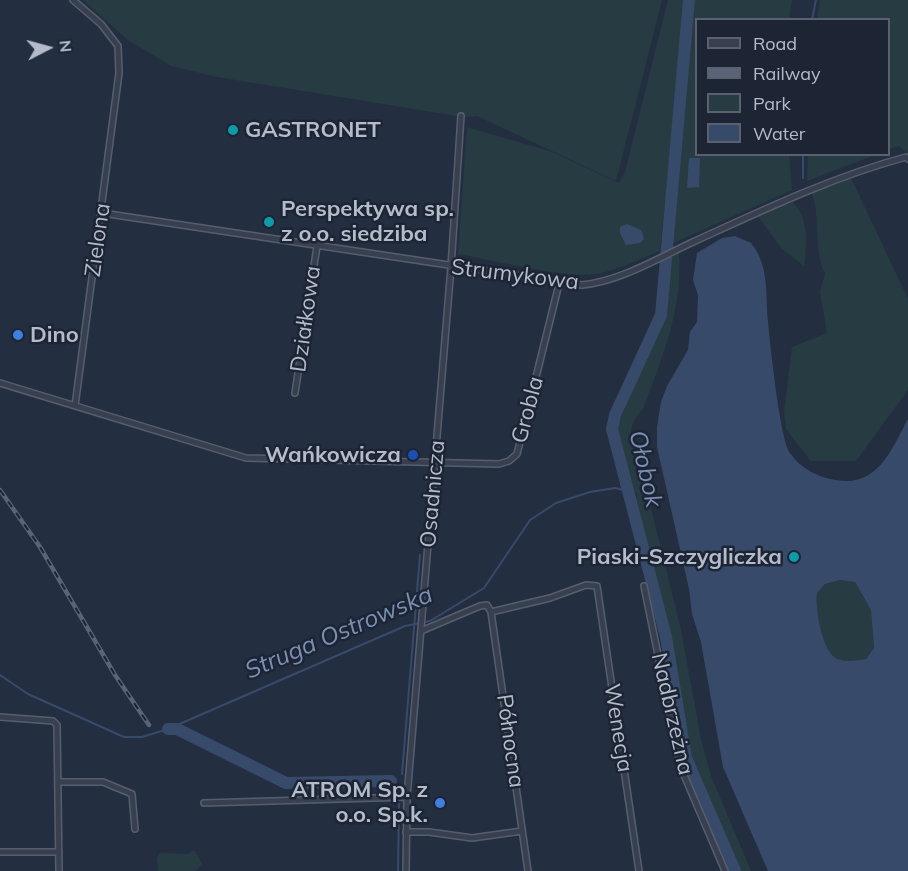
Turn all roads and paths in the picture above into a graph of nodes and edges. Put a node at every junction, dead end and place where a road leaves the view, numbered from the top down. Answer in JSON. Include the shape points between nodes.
{"nodes":[{"id":1,"x":73,"y":0,"type":"edge"},
{"id":2,"x":461,"y":116,"type":"dead end"},
{"id":3,"x":907,"y":158,"type":"edge"},
{"id":4,"x":102,"y":213,"type":"junction"},
{"id":5,"x":317,"y":246,"type":"junction"},
{"id":6,"x":451,"y":267,"type":"junction"},
{"id":7,"x":559,"y":284,"type":"junction"},
{"id":8,"x":0,"y":383,"type":"edge"},
{"id":9,"x":295,"y":393,"type":"dead end"},
{"id":10,"x":75,"y":406,"type":"junction"},
{"id":11,"x":435,"y":464,"type":"junction"},
{"id":12,"x":644,"y":586,"type":"dead end"},
{"id":13,"x":491,"y":612,"type":"junction"},
{"id":14,"x":422,"y":631,"type":"junction"},
{"id":15,"x":0,"y":717,"type":"edge"},
{"id":16,"x":58,"y":782,"type":"junction"},
{"id":17,"x":407,"y":797,"type":"junction"},
{"id":18,"x":204,"y":803,"type":"dead end"},
{"id":19,"x":135,"y":829,"type":"dead end"},
{"id":20,"x":522,"y":831,"type":"junction"},
{"id":21,"x":406,"y":832,"type":"junction"},
{"id":22,"x":0,"y":852,"type":"edge"},
{"id":23,"x":58,"y":852,"type":"junction"},
{"id":24,"x":59,"y":871,"type":"edge"},
{"id":25,"x":406,"y":871,"type":"edge"},
{"id":26,"x":528,"y":871,"type":"edge"},
{"id":27,"x":639,"y":871,"type":"edge"},
{"id":28,"x":725,"y":871,"type":"edge"}],
"edges":[{"from":1,"to":4,"type":"street","name":"Zielona","via":[[101,24],[118,46],[119,73]]},
{"from":2,"to":6,"type":"street","name":"Osadnicza"},
{"from":3,"to":7,"type":"street","name":"Strumykowa","via":[[869,166],[606,281]]},
{"from":4,"to":5,"type":"street","name":"Strumykowa"},
{"from":4,"to":10,"type":"street","name":"Zielona"},
{"from":5,"to":6,"type":"street","name":"Strumykowa"},
{"from":5,"to":9,"type":"street","name":"Działkowa"},
{"from":6,"to":7,"type":"street","name":"Strumykowa"},
{"from":6,"to":11,"type":"street","name":"Osadnicza"},
{"from":7,"to":11,"type":"street","name":"Grobla","via":[[515,457],[499,464]]},
{"from":8,"to":10,"type":"street"},
{"from":10,"to":11,"type":"street","via":[[246,458]]},
{"from":11,"to":14,"type":"street","name":"Osadnicza"},
{"from":12,"to":28,"type":"street","name":"Nadbrzeżna","via":[[681,768]]},
{"from":13,"to":14,"type":"street","via":[[487,605],[480,606]]},
{"from":13,"to":20,"type":"street","name":"Północna"},
{"from":13,"to":27,"type":"street","name":"Wenecja","via":[[586,585],[597,586]]},
{"from":14,"to":17,"type":"street","name":"Osadnicza"},
{"from":15,"to":16,"type":"street","via":[[53,721],[57,725]]},
{"from":16,"to":19,"type":"street","via":[[103,782],[132,794]]},
{"from":16,"to":23,"type":"street"},
{"from":17,"to":18,"type":"street"},
{"from":17,"to":21,"type":"street","name":"Osadnicza"},
{"from":20,"to":21,"type":"street","via":[[472,838]]},
{"from":20,"to":26,"type":"street","name":"Północna"},
{"from":21,"to":25,"type":"street","name":"Osadnicza"},
{"from":22,"to":23,"type":"street"},
{"from":23,"to":24,"type":"street"}]}
